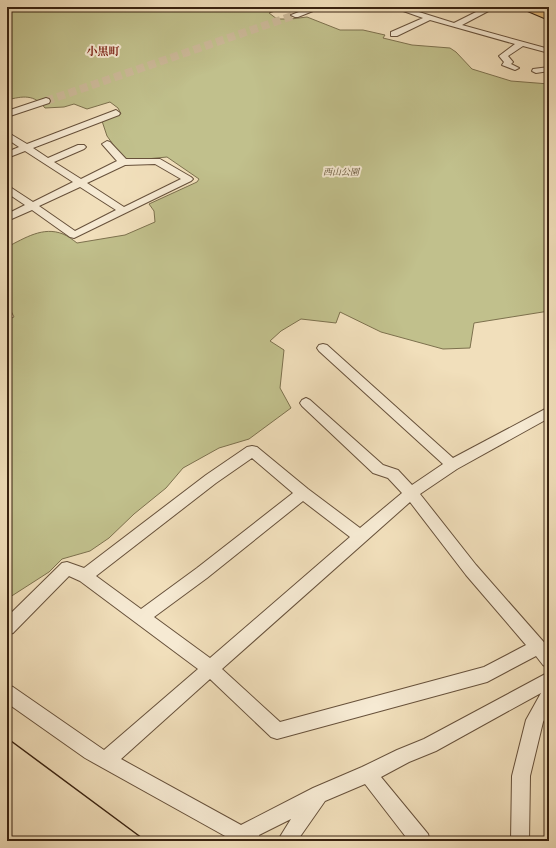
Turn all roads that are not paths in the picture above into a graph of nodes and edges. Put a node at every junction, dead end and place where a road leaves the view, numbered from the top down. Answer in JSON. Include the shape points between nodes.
{"nodes":[{"id":1,"x":319,"y":7,"type":"edge"},
{"id":2,"x":396,"y":7,"type":"edge"},
{"id":3,"x":492,"y":7,"type":"edge"},
{"id":4,"x":527,"y":7,"type":"edge"},
{"id":5,"x":295,"y":15,"type":"tunnel mouth"},
{"id":6,"x":549,"y":17,"type":"edge"},
{"id":7,"x":429,"y":18,"type":"junction"},
{"id":8,"x":455,"y":26,"type":"junction"},
{"id":9,"x":394,"y":34,"type":"dead end"},
{"id":10,"x":521,"y":44,"type":"junction"},
{"id":11,"x":547,"y":48,"type":"edge"},
{"id":12,"x":515,"y":68,"type":"dead end"},
{"id":13,"x":549,"y":69,"type":"edge"},
{"id":14,"x":536,"y":71,"type":"dead end"},
{"id":15,"x":46,"y":101,"type":"tunnel mouth"},
{"id":16,"x":116,"y":113,"type":"dead end"},
{"id":17,"x":7,"y":114,"type":"edge"},
{"id":18,"x":7,"y":135,"type":"edge"},
{"id":19,"x":107,"y":144,"type":"dead end"},
{"id":20,"x":81,"y":146,"type":"dead end"},
{"id":21,"x":26,"y":148,"type":"junction"},
{"id":22,"x":7,"y":155,"type":"edge"},
{"id":23,"x":48,"y":161,"type":"junction"},
{"id":24,"x":124,"y":162,"type":"junction"},
{"id":25,"x":81,"y":182,"type":"junction"},
{"id":26,"x":7,"y":188,"type":"edge"},
{"id":27,"x":33,"y":206,"type":"junction"},
{"id":28,"x":122,"y":210,"type":"junction"},
{"id":29,"x":7,"y":218,"type":"edge"},
{"id":30,"x":323,"y":348,"type":"dead end"},
{"id":31,"x":306,"y":403,"type":"dead end"},
{"id":32,"x":549,"y":412,"type":"edge"},
{"id":33,"x":452,"y":465,"type":"junction"},
{"id":34,"x":303,"y":493,"type":"junction"},
{"id":35,"x":411,"y":493,"type":"junction"},
{"id":36,"x":361,"y":537,"type":"junction"},
{"id":37,"x":85,"y":576,"type":"junction"},
{"id":38,"x":142,"y":618,"type":"junction"},
{"id":39,"x":7,"y":628,"type":"edge"},
{"id":40,"x":538,"y":647,"type":"junction"},
{"id":41,"x":549,"y":660,"type":"edge"},
{"id":42,"x":210,"y":668,"type":"junction"},
{"id":43,"x":549,"y":680,"type":"edge"},
{"id":44,"x":7,"y":693,"type":"edge"},
{"id":45,"x":549,"y":695,"type":"edge"},
{"id":46,"x":106,"y":760,"type":"junction"},
{"id":47,"x":368,"y":774,"type":"junction"},
{"id":48,"x":319,"y":794,"type":"junction"},
{"id":49,"x":246,"y":838,"type":"edge"},
{"id":50,"x":287,"y":840,"type":"edge"},
{"id":51,"x":421,"y":841,"type":"edge"},
{"id":52,"x":520,"y":841,"type":"edge"}],
"edges":[{"from":1,"to":5,"type":"street"},
{"from":2,"to":7,"type":"street"},
{"from":3,"to":8,"type":"street"},
{"from":4,"to":6,"type":"highway"},
{"from":7,"to":8,"type":"street"},
{"from":7,"to":9,"type":"street"},
{"from":8,"to":10,"type":"street"},
{"from":10,"to":11,"type":"street"},
{"from":10,"to":12,"type":"street","via":[[503,56],[509,62],[506,65]]},
{"from":13,"to":14,"type":"street"},
{"from":15,"to":17,"type":"street"},
{"from":16,"to":21,"type":"street"},
{"from":18,"to":21,"type":"street"},
{"from":19,"to":24,"type":"street"},
{"from":20,"to":23,"type":"street"},
{"from":21,"to":22,"type":"street"},
{"from":21,"to":23,"type":"street"},
{"from":23,"to":25,"type":"street"},
{"from":24,"to":25,"type":"street"},
{"from":24,"to":28,"type":"street","via":[[157,161],[188,179]]},
{"from":25,"to":27,"type":"street"},
{"from":25,"to":28,"type":"street"},
{"from":26,"to":27,"type":"street"},
{"from":27,"to":28,"type":"street","via":[[74,235]]},
{"from":27,"to":29,"type":"street"},
{"from":30,"to":33,"type":"street"},
{"from":31,"to":35,"type":"street","via":[[378,469],[393,474]]},
{"from":32,"to":33,"type":"street"},
{"from":33,"to":35,"type":"street"},
{"from":34,"to":36,"type":"street"},
{"from":34,"to":37,"type":"street","via":[[252,451]]},
{"from":34,"to":38,"type":"street"},
{"from":35,"to":36,"type":"street"},
{"from":35,"to":40,"type":"street","via":[[471,570]]},
{"from":36,"to":42,"type":"street"},
{"from":37,"to":38,"type":"street"},
{"from":37,"to":39,"type":"street","via":[[67,568]]},
{"from":38,"to":42,"type":"street"},
{"from":40,"to":41,"type":"street"},
{"from":40,"to":42,"type":"street","via":[[487,674],[277,731]]},
{"from":42,"to":46,"type":"street"},
{"from":43,"to":47,"type":"street","via":[[430,745]]},
{"from":44,"to":46,"type":"street"},
{"from":45,"to":52,"type":"street","via":[[535,720],[522,776]]},
{"from":46,"to":49,"type":"street"},
{"from":47,"to":48,"type":"street"},
{"from":47,"to":51,"type":"street"},
{"from":48,"to":49,"type":"street"},
{"from":48,"to":50,"type":"street"}]}
